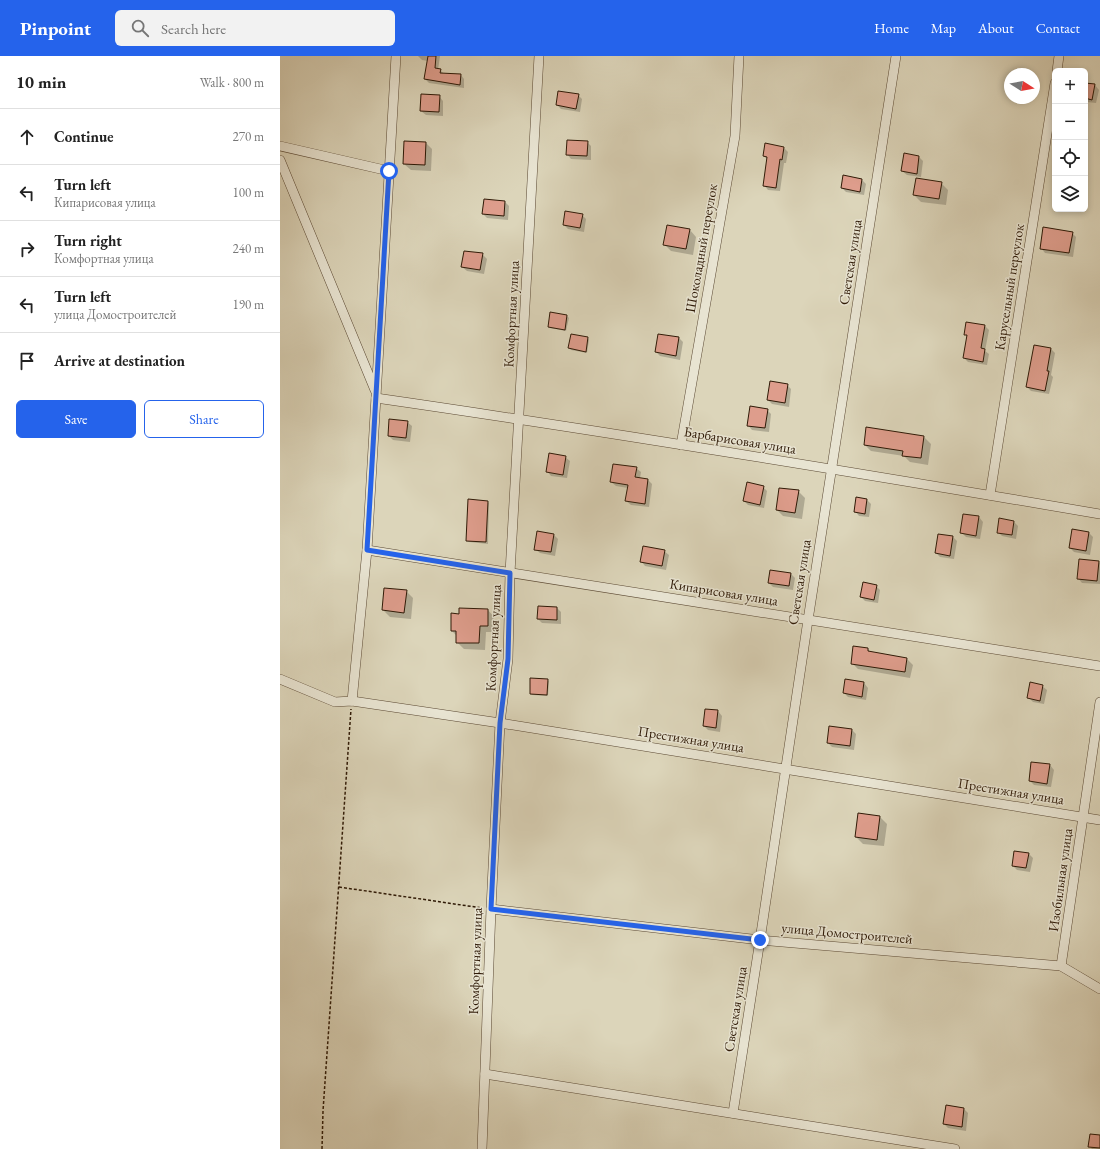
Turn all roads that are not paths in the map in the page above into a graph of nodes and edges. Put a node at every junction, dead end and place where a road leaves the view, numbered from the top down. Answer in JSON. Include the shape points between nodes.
{"nodes":[{"id":1,"x":396,"y":56,"type":"edge"},
{"id":2,"x":539,"y":56,"type":"edge"},
{"id":3,"x":739,"y":56,"type":"edge"},
{"id":4,"x":896,"y":56,"type":"edge"},
{"id":5,"x":1059,"y":56,"type":"edge"},
{"id":6,"x":1057,"y":68,"type":"edge"},
{"id":7,"x":1052,"y":103,"type":"edge"},
{"id":8,"x":280,"y":146,"type":"edge"},
{"id":9,"x":280,"y":160,"type":"edge"},
{"id":10,"x":389,"y":171,"type":"junction"},
{"id":11,"x":376,"y":395,"type":"junction"},
{"id":12,"x":519,"y":419,"type":"junction"},
{"id":13,"x":681,"y":445,"type":"junction"},
{"id":14,"x":832,"y":469,"type":"junction"},
{"id":15,"x":990,"y":495,"type":"junction"},
{"id":16,"x":1100,"y":514,"type":"edge"},
{"id":17,"x":367,"y":550,"type":"junction"},
{"id":18,"x":510,"y":573,"type":"junction"},
{"id":19,"x":808,"y":620,"type":"junction"},
{"id":20,"x":1100,"y":666,"type":"edge"},
{"id":21,"x":280,"y":679,"type":"edge"},
{"id":22,"x":352,"y":701,"type":"junction"},
{"id":23,"x":1100,"y":702,"type":"edge"},
{"id":24,"x":500,"y":723,"type":"junction"},
{"id":25,"x":786,"y":769,"type":"junction"},
{"id":26,"x":1083,"y":818,"type":"junction"},
{"id":27,"x":1100,"y":820,"type":"edge"},
{"id":28,"x":491,"y":909,"type":"junction"},
{"id":29,"x":760,"y":940,"type":"junction"},
{"id":30,"x":1061,"y":966,"type":"junction"},
{"id":31,"x":1100,"y":989,"type":"edge"},
{"id":32,"x":485,"y":1074,"type":"junction"},
{"id":33,"x":733,"y":1113,"type":"junction"},
{"id":34,"x":482,"y":1149,"type":"edge"},
{"id":35,"x":955,"y":1149,"type":"edge"}],
"edges":[{"from":1,"to":10,"type":"street"},
{"from":2,"to":12,"type":"street","name":"Комфортная улица"},
{"from":3,"to":13,"type":"street","name":"Шоколадный переулок","via":[[735,136]]},
{"from":4,"to":14,"type":"street","name":"Светская улица"},
{"from":5,"to":6,"type":"street"},
{"from":7,"to":15,"type":"street","name":"Карусельный переулок"},
{"from":8,"to":10,"type":"street"},
{"from":9,"to":11,"type":"street"},
{"from":10,"to":11,"type":"street"},
{"from":11,"to":12,"type":"street","name":"Барбарисовая улица"},
{"from":11,"to":17,"type":"street"},
{"from":12,"to":13,"type":"street","name":"Барбарисовая улица"},
{"from":12,"to":18,"type":"street","name":"Комфортная улица"},
{"from":13,"to":14,"type":"street","name":"Барбарисовая улица"},
{"from":14,"to":15,"type":"street","name":"Барбарисовая улица"},
{"from":14,"to":19,"type":"street","name":"Светская улица"},
{"from":15,"to":16,"type":"street","name":"Барбарисовая улица"},
{"from":17,"to":18,"type":"street","name":"Кипарисовая улица"},
{"from":17,"to":22,"type":"street"},
{"from":18,"to":19,"type":"street","name":"Кипарисовая улица"},
{"from":18,"to":24,"type":"street","name":"Комфортная улица","via":[[508,659]]},
{"from":19,"to":20,"type":"street","name":"Кипарисовая улица"},
{"from":19,"to":25,"type":"street","name":"Светская улица"},
{"from":21,"to":22,"type":"street","name":"Престижная улица","via":[[335,702]]},
{"from":22,"to":24,"type":"street","name":"Престижная улица"},
{"from":23,"to":26,"type":"street","name":"Изобильная улица"},
{"from":24,"to":25,"type":"street","name":"Престижная улица"},
{"from":24,"to":28,"type":"street","name":"Комфортная улица"},
{"from":25,"to":26,"type":"street","name":"Престижная улица"},
{"from":25,"to":29,"type":"street","name":"Светская улица"},
{"from":26,"to":27,"type":"street","name":"Престижная улица"},
{"from":26,"to":30,"type":"street","name":"Изобильная улица"},
{"from":28,"to":29,"type":"street","name":"улица Домостроителей"},
{"from":28,"to":32,"type":"street","name":"Комфортная улица"},
{"from":29,"to":30,"type":"street","name":"улица Домостроителей"},
{"from":29,"to":33,"type":"street","name":"Светская улица"},
{"from":30,"to":31,"type":"street","name":"улица Домостроителей"},
{"from":32,"to":33,"type":"street"},
{"from":32,"to":34,"type":"street","name":"Комфортная улица"},
{"from":33,"to":35,"type":"street"}]}
